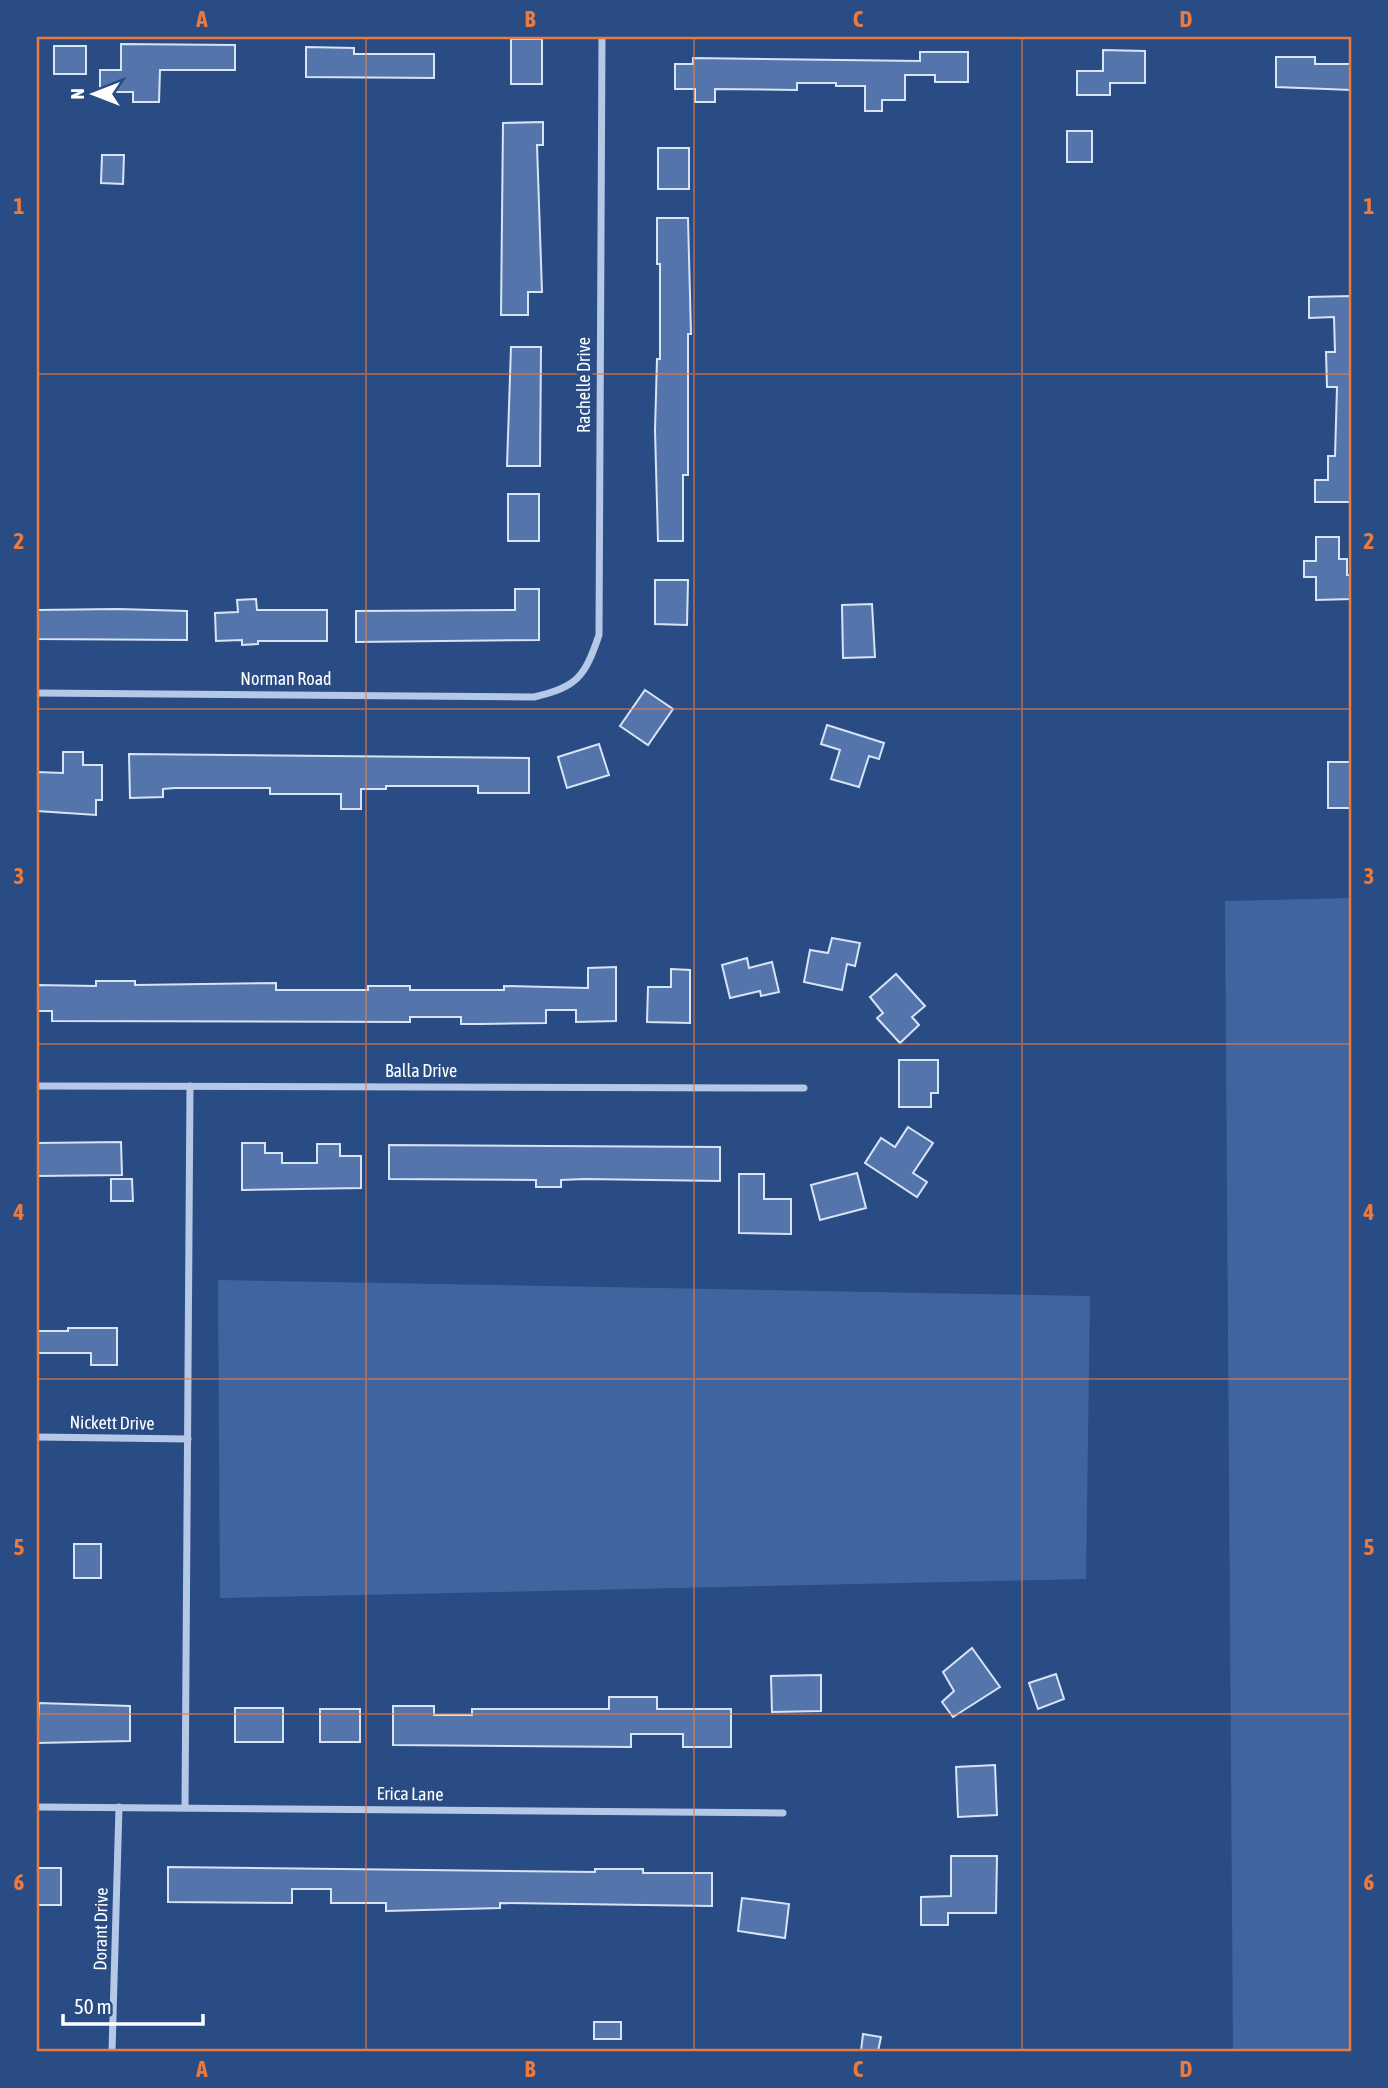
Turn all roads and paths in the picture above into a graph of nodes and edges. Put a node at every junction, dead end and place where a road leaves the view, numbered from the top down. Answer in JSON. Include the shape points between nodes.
{"nodes":[{"id":1,"x":602,"y":37,"type":"edge"},
{"id":2,"x":37,"y":693,"type":"edge"},
{"id":3,"x":534,"y":697,"type":"joint"},
{"id":4,"x":37,"y":1086,"type":"edge"},
{"id":5,"x":190,"y":1086,"type":"junction"},
{"id":6,"x":804,"y":1088,"type":"dead end"},
{"id":7,"x":37,"y":1437,"type":"edge"},
{"id":8,"x":188,"y":1440,"type":"junction"},
{"id":9,"x":37,"y":1807,"type":"edge"},
{"id":10,"x":119,"y":1807,"type":"junction"},
{"id":11,"x":185,"y":1808,"type":"junction"},
{"id":12,"x":783,"y":1813,"type":"dead end"},
{"id":13,"x":112,"y":2051,"type":"edge"}],
"edges":[{"from":1,"to":3,"type":"street","name":"Rachelle Drive","via":[[598,635],[586,671],[562,691]]},
{"from":2,"to":3,"type":"street","name":"Norman Road"},
{"from":4,"to":5,"type":"street","name":"Balla Drive"},
{"from":5,"to":6,"type":"street","name":"Balla Drive"},
{"from":5,"to":8,"type":"street"},
{"from":7,"to":8,"type":"street","name":"Nickett Drive"},
{"from":8,"to":11,"type":"street"},
{"from":9,"to":10,"type":"street","name":"Erica Lane"},
{"from":10,"to":11,"type":"street","name":"Erica Lane"},
{"from":10,"to":13,"type":"street","name":"Dorant Drive"},
{"from":11,"to":12,"type":"street","name":"Erica Lane"}]}
